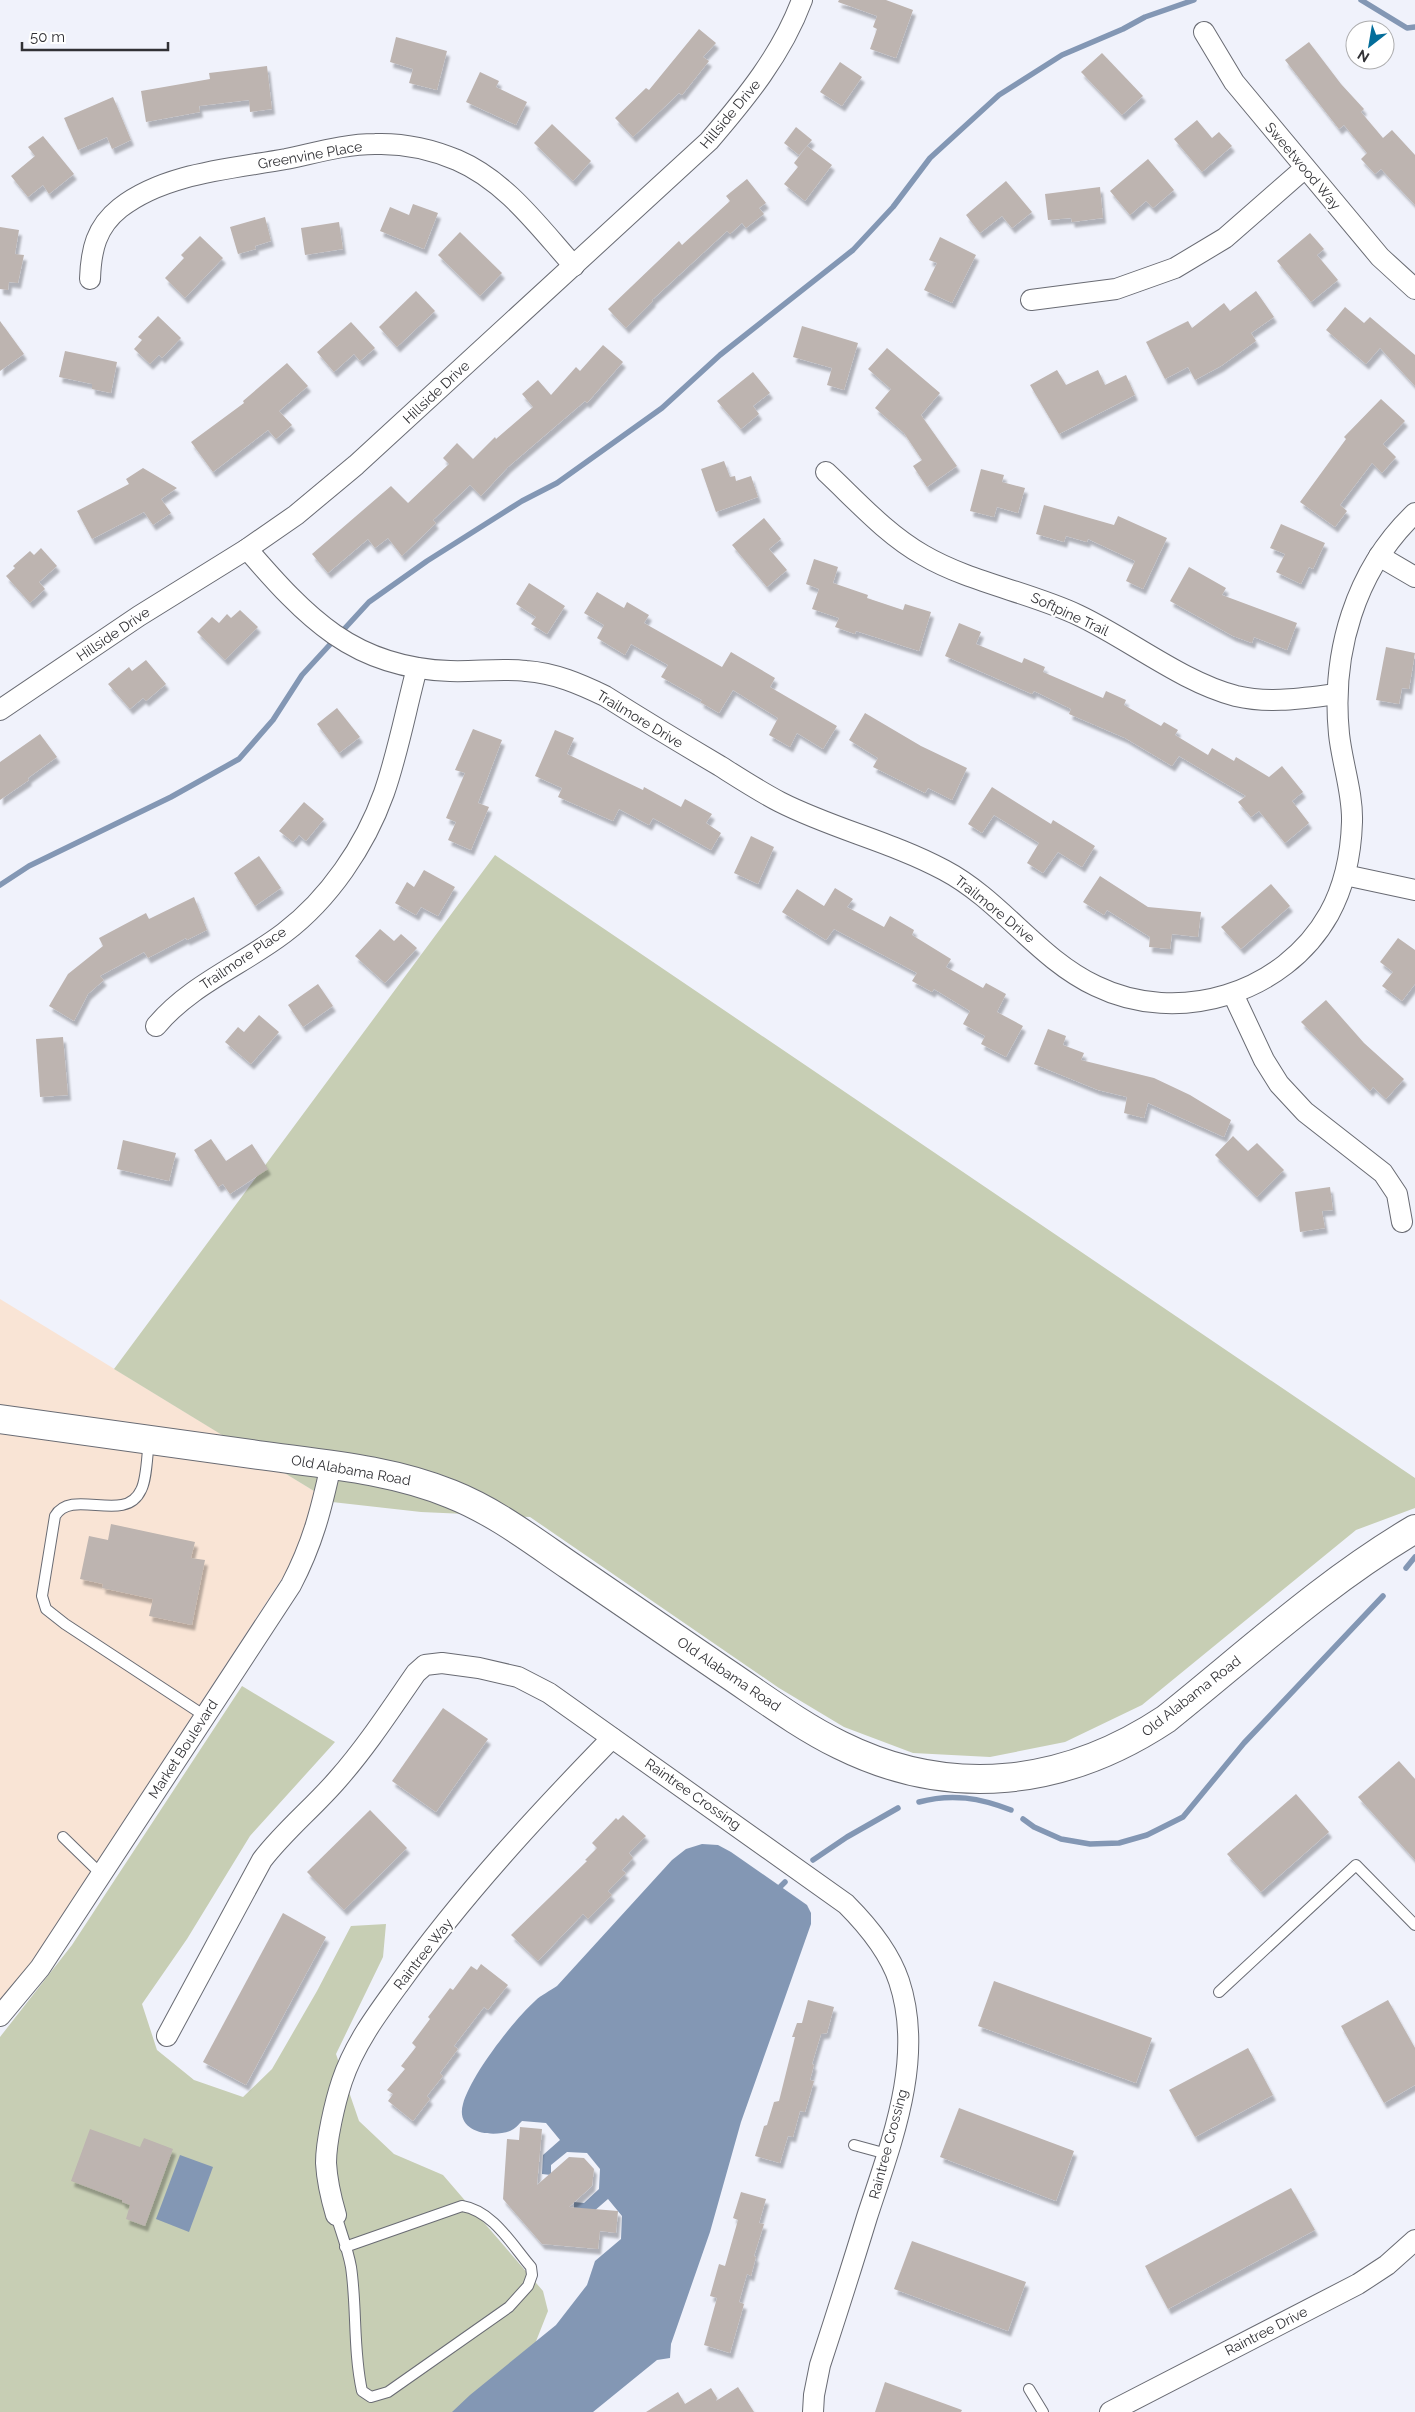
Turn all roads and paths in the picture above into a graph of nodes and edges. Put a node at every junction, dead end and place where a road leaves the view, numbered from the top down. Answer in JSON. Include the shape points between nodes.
{"nodes":[{"id":1,"x":802,"y":0,"type":"edge"},
{"id":2,"x":1204,"y":32,"type":"dead end"},
{"id":3,"x":1305,"y":168,"type":"junction"},
{"id":4,"x":574,"y":266,"type":"junction"},
{"id":5,"x":90,"y":279,"type":"dead end"},
{"id":6,"x":1415,"y":288,"type":"edge"},
{"id":7,"x":1031,"y":300,"type":"dead end"},
{"id":8,"x":826,"y":472,"type":"dead end"},
{"id":9,"x":1415,"y":513,"type":"edge"},
{"id":10,"x":247,"y":549,"type":"junction"},
{"id":11,"x":1379,"y":556,"type":"junction"},
{"id":12,"x":1415,"y":577,"type":"edge"},
{"id":13,"x":417,"y":668,"type":"junction"},
{"id":14,"x":1337,"y":694,"type":"junction"},
{"id":15,"x":0,"y":710,"type":"edge"},
{"id":16,"x":1345,"y":875,"type":"junction"},
{"id":17,"x":1415,"y":890,"type":"edge"},
{"id":18,"x":1233,"y":994,"type":"junction"},
{"id":19,"x":156,"y":1026,"type":"dead end"},
{"id":20,"x":1402,"y":1222,"type":"dead end"},
{"id":21,"x":0,"y":1420,"type":"edge"},
{"id":22,"x":149,"y":1440,"type":"junction"},
{"id":23,"x":331,"y":1465,"type":"junction"},
{"id":24,"x":1415,"y":1529,"type":"edge"},
{"id":25,"x":205,"y":1716,"type":"junction"},
{"id":26,"x":612,"y":1738,"type":"junction"},
{"id":27,"x":63,"y":1837,"type":"dead end"},
{"id":28,"x":101,"y":1874,"type":"junction"},
{"id":29,"x":1415,"y":1925,"type":"edge"},
{"id":30,"x":1219,"y":1992,"type":"dead end"},
{"id":31,"x":0,"y":2016,"type":"edge"},
{"id":32,"x":167,"y":2036,"type":"dead end"},
{"id":33,"x":854,"y":2145,"type":"dead end"},
{"id":34,"x":887,"y":2154,"type":"junction"},
{"id":35,"x":336,"y":2215,"type":"joint"},
{"id":36,"x":1415,"y":2240,"type":"edge"},
{"id":37,"x":345,"y":2248,"type":"junction"},
{"id":38,"x":1029,"y":2389,"type":"dead end"},
{"id":39,"x":813,"y":2412,"type":"edge"},
{"id":40,"x":1043,"y":2412,"type":"edge"},
{"id":41,"x":1110,"y":2412,"type":"edge"}],
"edges":[{"from":1,"to":4,"type":"street","name":"Hillside Drive","via":[[775,56],[751,92],[709,141]]},
{"from":2,"to":3,"type":"street","name":"Sweetwood Way","via":[[1234,82]]},
{"from":3,"to":6,"type":"street","name":"Sweetwood Way","via":[[1380,258]]},
{"from":3,"to":7,"type":"street","via":[[1225,238],[1175,268],[1116,289]]},
{"from":4,"to":5,"type":"street","name":"Greenvine Place","via":[[513,198],[480,172],[429,150],[374,144],[181,179],[149,190],[120,209],[101,229],[91,252]]},
{"from":4,"to":10,"type":"street","name":"Hillside Drive","via":[[356,465]]},
{"from":8,"to":14,"type":"street","name":"Softpine Trail","via":[[889,531],[923,555],[952,569],[1079,615],[1207,686],[1236,696],[1266,700]]},
{"from":9,"to":11,"type":"street","name":"Trailmore Drive"},
{"from":10,"to":13,"type":"street","name":"Trailmore Drive","via":[[287,595],[330,633],[374,657]]},
{"from":10,"to":15,"type":"street","name":"Hillside Drive","via":[[139,616]]},
{"from":11,"to":12,"type":"street"},
{"from":11,"to":14,"type":"street","name":"Trailmore Drive","via":[[1361,588],[1349,621],[1340,658]]},
{"from":13,"to":18,"type":"street","name":"Trailmore Drive","via":[[525,670],[577,682],[779,802],[917,856],[948,872],[984,897],[1063,967],[1095,986],[1127,998],[1164,1004],[1198,1002]]},
{"from":13,"to":19,"type":"street","name":"Trailmore Place","via":[[384,792],[366,833],[343,871],[286,932],[184,997]]},
{"from":14,"to":16,"type":"street","name":"Trailmore Drive","via":[[1339,734],[1352,816],[1351,848]]},
{"from":16,"to":17,"type":"street"},
{"from":16,"to":18,"type":"street","name":"Trailmore Drive","via":[[1328,915],[1304,948],[1271,975]]},
{"from":18,"to":20,"type":"street","via":[[1279,1084],[1305,1112],[1383,1173],[1397,1194]]},
{"from":21,"to":22,"type":"street","name":"Old Alabama Road"},
{"from":22,"to":23,"type":"street","name":"Old Alabama Road"},
{"from":22,"to":25,"type":"lane","via":[[142,1490],[132,1501],[120,1505],[70,1504],[59,1509],[55,1516],[42,1596],[46,1609],[65,1624]]},
{"from":23,"to":24,"type":"street","name":"Old Alabama Road","via":[[420,1482],[455,1495],[526,1536],[814,1731],[874,1760],[949,1778],[1031,1775],[1106,1754],[1137,1738],[1166,1719],[1332,1585]]},
{"from":23,"to":25,"type":"street","name":"Market Boulevard","via":[[316,1531],[291,1585]]},
{"from":25,"to":28,"type":"street","name":"Market Boulevard"},
{"from":26,"to":32,"type":"street","name":"Raintree Crossing","via":[[549,1693],[518,1677],[442,1663],[425,1665],[338,1780],[262,1860]]},
{"from":26,"to":34,"type":"street","name":"Raintree Crossing","via":[[846,1904],[870,1928],[899,1980],[906,2007],[906,2077]]},
{"from":26,"to":35,"type":"street","name":"Raintree Way","via":[[508,1850],[427,1945],[369,2026],[342,2081],[335,2107],[326,2162]]},
{"from":27,"to":28,"type":"lane"},
{"from":28,"to":31,"type":"street","name":"Market Boulevard","via":[[40,1968]]},
{"from":29,"to":30,"type":"lane","via":[[1356,1865]]},
{"from":33,"to":34,"type":"lane"},
{"from":34,"to":39,"type":"street","name":"Raintree Crossing","via":[[820,2365]]},
{"from":35,"to":37,"type":"lane"},
{"from":36,"to":41,"type":"street","name":"Raintree Drive","via":[[1387,2266],[1358,2284]]},
{"from":37,"to":37,"type":"lane","via":[[462,2206],[485,2214],[531,2267],[532,2275],[528,2286],[509,2307],[388,2392],[372,2397],[362,2391],[357,2367],[351,2267]]},
{"from":38,"to":40,"type":"lane"}]}
